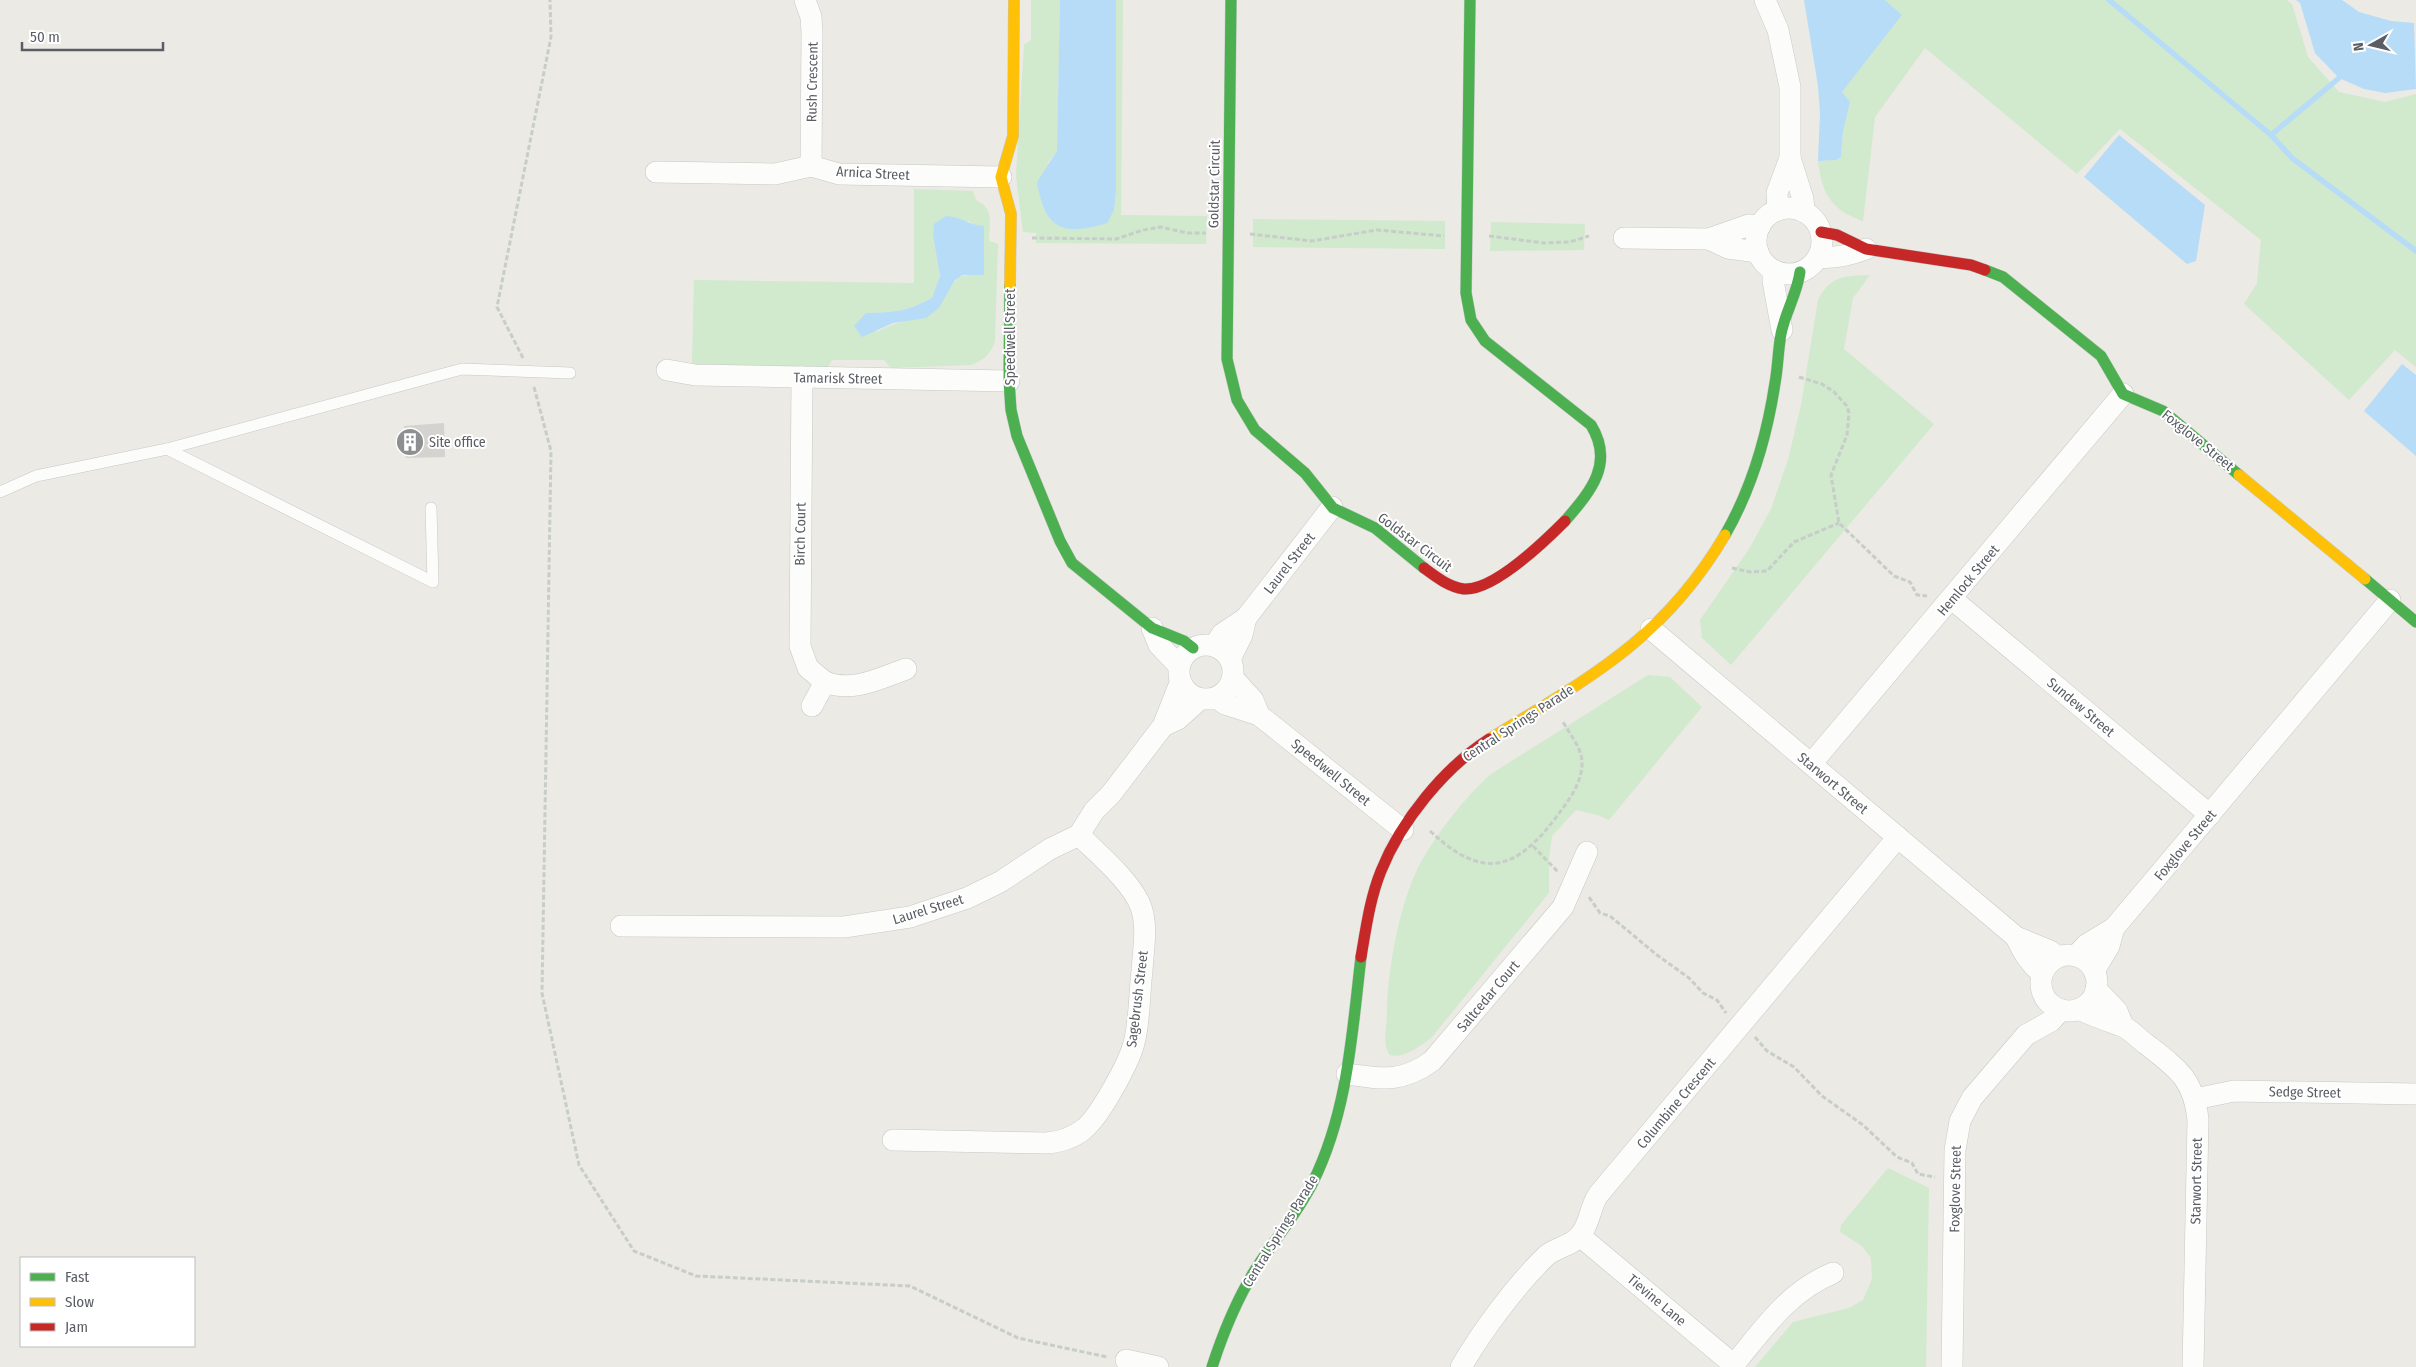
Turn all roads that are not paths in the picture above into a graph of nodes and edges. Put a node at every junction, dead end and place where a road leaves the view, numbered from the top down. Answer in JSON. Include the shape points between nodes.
{"nodes":[{"id":1,"x":805,"y":0,"type":"edge"},
{"id":2,"x":1014,"y":0,"type":"edge"},
{"id":3,"x":1231,"y":0,"type":"edge"},
{"id":4,"x":1470,"y":0,"type":"edge"},
{"id":5,"x":1765,"y":0,"type":"edge"},
{"id":6,"x":1790,"y":158,"type":"junction"},
{"id":7,"x":811,"y":166,"type":"junction"},
{"id":8,"x":656,"y":172,"type":"dead end"},
{"id":9,"x":1001,"y":177,"type":"junction"},
{"id":10,"x":1778,"y":210,"type":"junction"},
{"id":11,"x":1804,"y":212,"type":"junction"},
{"id":12,"x":1760,"y":226,"type":"junction"},
{"id":13,"x":1821,"y":232,"type":"junction"},
{"id":14,"x":1624,"y":238,"type":"dead end"},
{"id":15,"x":1709,"y":239,"type":"junction"},
{"id":16,"x":1866,"y":249,"type":"junction"},
{"id":17,"x":1758,"y":252,"type":"junction"},
{"id":18,"x":1818,"y":257,"type":"junction"},
{"id":19,"x":1773,"y":271,"type":"junction"},
{"id":20,"x":1800,"y":272,"type":"junction"},
{"id":21,"x":1782,"y":330,"type":"junction"},
{"id":22,"x":667,"y":370,"type":"dead end"},
{"id":23,"x":570,"y":373,"type":"dead end"},
{"id":24,"x":802,"y":377,"type":"junction"},
{"id":25,"x":1009,"y":381,"type":"junction"},
{"id":26,"x":2124,"y":394,"type":"junction"},
{"id":27,"x":167,"y":449,"type":"junction"},
{"id":28,"x":0,"y":492,"type":"edge"},
{"id":29,"x":1332,"y":507,"type":"junction"},
{"id":30,"x":432,"y":508,"type":"dead end"},
{"id":31,"x":1952,"y":599,"type":"junction"},
{"id":32,"x":2390,"y":600,"type":"junction"},
{"id":33,"x":2416,"y":622,"type":"edge"},
{"id":34,"x":1152,"y":628,"type":"junction"},
{"id":35,"x":1651,"y":629,"type":"junction"},
{"id":36,"x":1217,"y":658,"type":"junction"},
{"id":37,"x":906,"y":669,"type":"dead end"},
{"id":38,"x":1179,"y":674,"type":"junction"},
{"id":39,"x":825,"y":682,"type":"junction"},
{"id":40,"x":1208,"y":699,"type":"junction"},
{"id":41,"x":812,"y":706,"type":"dead end"},
{"id":42,"x":1259,"y":715,"type":"junction"},
{"id":43,"x":1163,"y":726,"type":"junction"},
{"id":44,"x":1811,"y":764,"type":"junction"},
{"id":45,"x":2210,"y":815,"type":"junction"},
{"id":46,"x":1403,"y":830,"type":"junction"},
{"id":47,"x":1079,"y":835,"type":"junction"},
{"id":48,"x":1898,"y":837,"type":"junction"},
{"id":49,"x":1587,"y":852,"type":"dead end"},
{"id":50,"x":621,"y":926,"type":"dead end"},
{"id":51,"x":2114,"y":928,"type":"junction"},
{"id":52,"x":2016,"y":937,"type":"junction"},
{"id":53,"x":2067,"y":957,"type":"junction"},
{"id":54,"x":2042,"y":974,"type":"junction"},
{"id":55,"x":2095,"y":980,"type":"junction"},
{"id":56,"x":2043,"y":995,"type":"junction"},
{"id":57,"x":2070,"y":1010,"type":"junction"},
{"id":58,"x":2123,"y":1026,"type":"junction"},
{"id":59,"x":2026,"y":1035,"type":"junction"},
{"id":60,"x":1347,"y":1074,"type":"junction"},
{"id":61,"x":2416,"y":1094,"type":"edge"},
{"id":62,"x":2195,"y":1099,"type":"junction"},
{"id":63,"x":893,"y":1140,"type":"dead end"},
{"id":64,"x":1580,"y":1236,"type":"junction"},
{"id":65,"x":1833,"y":1273,"type":"dead end"},
{"id":66,"x":1126,"y":1360,"type":"road end"},
{"id":67,"x":1733,"y":1366,"type":"edge"},
{"id":68,"x":1158,"y":1367,"type":"edge"},
{"id":69,"x":1212,"y":1367,"type":"edge"},
{"id":70,"x":1461,"y":1367,"type":"edge"},
{"id":71,"x":1952,"y":1367,"type":"edge"},
{"id":72,"x":2193,"y":1367,"type":"edge"}],
"edges":[{"from":1,"to":7,"type":"street","name":"Rush Crescent","via":[[812,33]]},
{"from":2,"to":9,"type":"street","via":[[1013,136]]},
{"from":3,"to":29,"type":"street","name":"Goldstar Circuit","via":[[1229,372],[1249,422],[1266,442],[1304,471]]},
{"from":4,"to":29,"type":"street","name":"Goldstar Circuit","via":[[1466,293],[1471,320],[1486,341],[1591,426],[1599,440],[1600,469],[1581,503],[1543,544],[1497,579],[1468,589],[1448,585],[1380,532]]},
{"from":5,"to":6,"type":"street","via":[[1778,30],[1790,87]]},
{"from":6,"to":10,"type":"street","via":[[1778,193]]},
{"from":6,"to":11,"type":"street"},
{"from":7,"to":8,"type":"street","name":"Arnica Street","via":[[775,174]]},
{"from":7,"to":9,"type":"street","name":"Arnica Street","via":[[839,174]]},
{"from":9,"to":25,"type":"street","name":"Speedwell Street","via":[[1011,214]]},
{"from":10,"to":11,"type":"street","via":[[1787,208]]},
{"from":10,"to":12,"type":"street","via":[[1770,213]]},
{"from":11,"to":13,"type":"street"},
{"from":12,"to":15,"type":"street","via":[[1749,226]]},
{"from":12,"to":17,"type":"street"},
{"from":13,"to":16,"type":"street","via":[[1844,237]]},
{"from":13,"to":18,"type":"street","via":[[1822,248]]},
{"from":14,"to":15,"type":"street"},
{"from":15,"to":17,"type":"street","via":[[1728,248]]},
{"from":16,"to":18,"type":"street","via":[[1850,255]]},
{"from":16,"to":26,"type":"street","via":[[1971,265],[2003,277],[2101,356]]},
{"from":17,"to":19,"type":"street","via":[[1761,260]]},
{"from":18,"to":20,"type":"street","via":[[1814,264]]},
{"from":19,"to":20,"type":"street","via":[[1791,275]]},
{"from":19,"to":21,"type":"street","name":"Central Springs Parade","via":[[1772,282]]},
{"from":20,"to":21,"type":"street","name":"Central Springs Parade","via":[[1798,288]]},
{"from":21,"to":35,"type":"street","name":"Central Springs Parade","via":[[1767,424],[1757,462],[1741,502],[1705,567]]},
{"from":22,"to":24,"type":"street","name":"Tamarisk Street","via":[[695,376]]},
{"from":23,"to":27,"type":"lane","via":[[462,369]]},
{"from":24,"to":25,"type":"street","name":"Tamarisk Street"},
{"from":24,"to":39,"type":"street","name":"Birch Court","via":[[800,646],[808,668]]},
{"from":25,"to":34,"type":"street","name":"Speedwell Street","via":[[1017,436],[1066,553],[1082,573]]},
{"from":26,"to":31,"type":"street","name":"Hemlock Street"},
{"from":26,"to":32,"type":"street","name":"Foxglove Street","via":[[2163,411]]},
{"from":27,"to":28,"type":"lane","via":[[36,476]]},
{"from":27,"to":30,"type":"lane","via":[[433,582]]},
{"from":29,"to":36,"type":"street","name":"Laurel Street","via":[[1246,618],[1242,635]]},
{"from":31,"to":44,"type":"street","name":"Hemlock Street"},
{"from":31,"to":45,"type":"street","name":"Sundew Street"},
{"from":32,"to":33,"type":"street","name":"Foxglove Street"},
{"from":32,"to":45,"type":"street","name":"Foxglove Street"},
{"from":34,"to":36,"type":"street","name":"Speedwell Street"},
{"from":34,"to":38,"type":"street","name":"Speedwell Street","via":[[1159,645]]},
{"from":35,"to":44,"type":"street","name":"Starwort Street"},
{"from":35,"to":46,"type":"street","name":"Central Springs Parade","via":[[1583,681],[1457,762]]},
{"from":36,"to":38,"type":"street","via":[[1182,658]]},
{"from":36,"to":40,"type":"street","via":[[1224,693]]},
{"from":36,"to":42,"type":"street","name":"Speedwell Street","via":[[1253,700]]},
{"from":37,"to":39,"type":"street","via":[[855,686]]},
{"from":38,"to":40,"type":"street","name":"Speedwell Street","via":[[1192,696]]},
{"from":38,"to":43,"type":"street"},
{"from":39,"to":41,"type":"street"},
{"from":40,"to":42,"type":"street","name":"Speedwell Street"},
{"from":40,"to":43,"type":"street"},
{"from":42,"to":46,"type":"street","name":"Speedwell Street"},
{"from":43,"to":47,"type":"street","via":[[1094,811]]},
{"from":44,"to":48,"type":"street","name":"Starwort Street"},
{"from":45,"to":51,"type":"street","name":"Foxglove Street"},
{"from":46,"to":60,"type":"street","name":"Central Springs Parade","via":[[1385,863],[1368,915]]},
{"from":47,"to":50,"type":"street","name":"Laurel Street","via":[[967,898],[877,924],[808,928]]},
{"from":47,"to":63,"type":"street","name":"Sagebrush Street","via":[[1134,894],[1144,917],[1136,1033],[1130,1056],[1116,1082],[1086,1128],[1067,1140],[1046,1143]]},
{"from":48,"to":52,"type":"street","name":"Starwort Street"},
{"from":48,"to":64,"type":"street","name":"Columbine Crescent","via":[[1598,1195]]},
{"from":49,"to":60,"type":"street","name":"Saltcedar Court","via":[[1563,907],[1432,1061],[1420,1070],[1399,1078]]},
{"from":51,"to":53,"type":"street","name":"Foxglove Street"},
{"from":51,"to":55,"type":"street","name":"Foxglove Street"},
{"from":52,"to":53,"type":"street","name":"Starwort Street"},
{"from":52,"to":54,"type":"street","name":"Starwort Street","via":[[2023,954]]},
{"from":53,"to":54,"type":"street","via":[[2046,967]]},
{"from":53,"to":55,"type":"street","via":[[2084,959]]},
{"from":54,"to":56,"type":"street"},
{"from":55,"to":57,"type":"street","via":[[2087,1005]]},
{"from":55,"to":58,"type":"street","name":"Starwort Street","via":[[2117,1011]]},
{"from":56,"to":57,"type":"street","via":[[2053,1007]]},
{"from":56,"to":59,"type":"street","name":"Foxglove Street"},
{"from":57,"to":58,"type":"street","name":"Starwort Street"},
{"from":57,"to":59,"type":"street","name":"Foxglove Street"},
{"from":58,"to":62,"type":"street","name":"Starwort Street","via":[[2182,1074]]},
{"from":59,"to":71,"type":"street","name":"Foxglove Street","via":[[1972,1098],[1960,1121],[1955,1150]]},
{"from":60,"to":69,"type":"street","name":"Central Springs Parade","via":[[1340,1104],[1309,1189],[1248,1281],[1232,1312]]},
{"from":61,"to":62,"type":"street","name":"Sedge Street","via":[[2234,1091]]},
{"from":62,"to":72,"type":"street","name":"Starwort Street","via":[[2198,1120]]},
{"from":64,"to":67,"type":"street","name":"Tievine Lane"},
{"from":64,"to":70,"type":"street","via":[[1556,1248],[1542,1260],[1492,1320]]},
{"from":65,"to":67,"type":"street","via":[[1814,1280],[1792,1298]]},
{"from":66,"to":68,"type":"street"}]}
